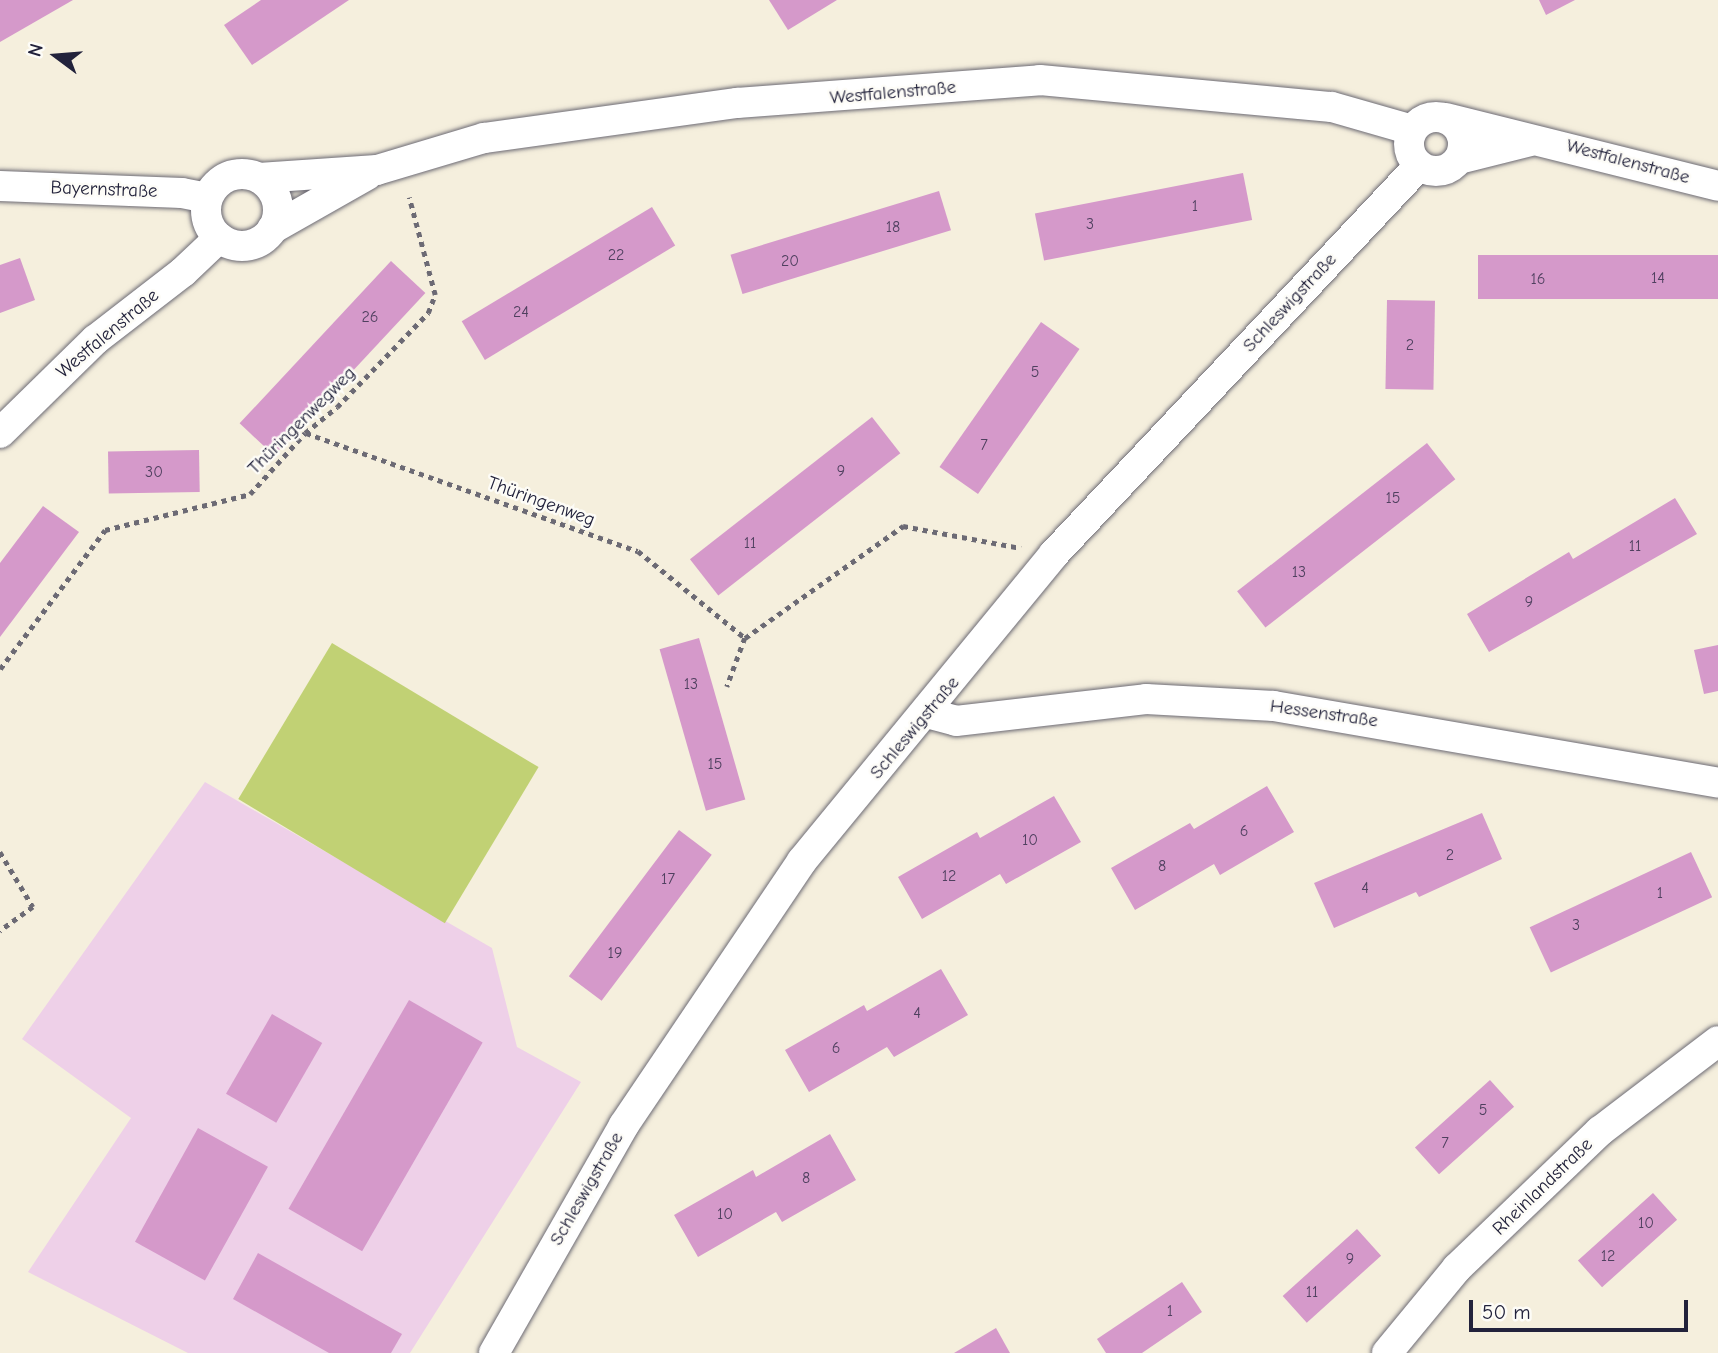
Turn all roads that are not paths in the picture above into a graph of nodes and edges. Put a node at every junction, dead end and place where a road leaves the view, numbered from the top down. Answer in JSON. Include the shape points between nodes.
{"nodes":[{"id":1,"x":1446,"y":118,"type":"junction"},
{"id":2,"x":1412,"y":130,"type":"junction"},
{"id":3,"x":1537,"y":139,"type":"junction"},
{"id":4,"x":1459,"y":159,"type":"junction"},
{"id":5,"x":1419,"y":166,"type":"junction"},
{"id":6,"x":377,"y":170,"type":"junction"},
{"id":7,"x":259,"y":178,"type":"junction"},
{"id":8,"x":0,"y":186,"type":"edge"},
{"id":9,"x":1718,"y":186,"type":"edge"},
{"id":10,"x":208,"y":198,"type":"junction"},
{"id":11,"x":272,"y":229,"type":"junction"},
{"id":12,"x":219,"y":238,"type":"junction"},
{"id":13,"x":0,"y":433,"type":"edge"},
{"id":14,"x":927,"y":713,"type":"junction"},
{"id":15,"x":1718,"y":783,"type":"edge"},
{"id":16,"x":1718,"y":1041,"type":"edge"},
{"id":17,"x":494,"y":1353,"type":"edge"},
{"id":18,"x":1387,"y":1353,"type":"edge"}],
"edges":[{"from":1,"to":2,"type":"street","via":[[1427,118]]},
{"from":1,"to":3,"type":"street","name":"Westfalenstraße"},
{"from":1,"to":4,"type":"street","via":[[1462,136]]},
{"from":2,"to":5,"type":"street","via":[[1410,153]]},
{"from":2,"to":6,"type":"street","name":"Westfalenstraße","via":[[1332,107],[1040,79],[737,103],[484,138]]},
{"from":3,"to":4,"type":"street","name":"Westfalenstraße"},
{"from":3,"to":9,"type":"street","name":"Westfalenstraße"},
{"from":4,"to":5,"type":"street","via":[[1444,170]]},
{"from":5,"to":14,"type":"street","name":"Schleswigstraße","via":[[1054,554]]},
{"from":6,"to":7,"type":"street","name":"Westfalenstraße"},
{"from":6,"to":11,"type":"street","name":"Westfalenstraße"},
{"from":7,"to":10,"type":"street","via":[[235,175],[214,187]]},
{"from":7,"to":11,"type":"street","via":[[275,195]]},
{"from":8,"to":10,"type":"street","name":"Bayernstraße","via":[[154,191]]},
{"from":10,"to":12,"type":"street","via":[[207,219]]},
{"from":11,"to":12,"type":"street","via":[[253,244],[230,244]]},
{"from":12,"to":13,"type":"street","name":"Westfalenstraße","via":[[184,272],[95,340]]},
{"from":14,"to":15,"type":"street","name":"Hessenstraße","via":[[956,721],[1146,699],[1274,706]]},
{"from":14,"to":17,"type":"street","name":"Schleswigstraße","via":[[802,861],[624,1125]]},
{"from":16,"to":18,"type":"street","name":"Rheinlandstraße","via":[[1600,1131],[1458,1268]]}]}
